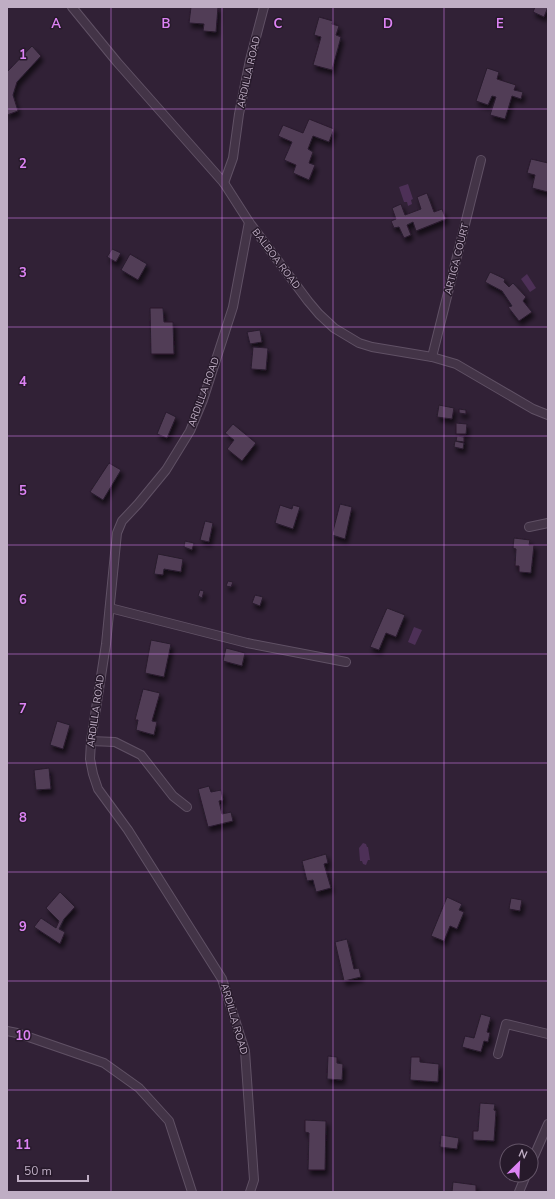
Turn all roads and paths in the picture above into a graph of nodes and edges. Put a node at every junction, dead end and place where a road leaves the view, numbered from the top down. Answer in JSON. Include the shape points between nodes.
{"nodes":[{"id":1,"x":72,"y":7,"type":"edge"},
{"id":2,"x":264,"y":7,"type":"edge"},
{"id":3,"x":481,"y":160,"type":"dead end"},
{"id":4,"x":224,"y":182,"type":"junction"},
{"id":5,"x":249,"y":222,"type":"junction"},
{"id":6,"x":432,"y":357,"type":"junction"},
{"id":7,"x":548,"y":415,"type":"edge"},
{"id":8,"x":548,"y":523,"type":"edge"},
{"id":9,"x":529,"y":528,"type":"dead end"},
{"id":10,"x":110,"y":608,"type":"junction"},
{"id":11,"x":346,"y":662,"type":"dead end"},
{"id":12,"x":91,"y":741,"type":"junction"},
{"id":13,"x":187,"y":807,"type":"dead end"},
{"id":14,"x":7,"y":1031,"type":"edge"},
{"id":15,"x":548,"y":1034,"type":"edge"},
{"id":16,"x":498,"y":1054,"type":"dead end"},
{"id":17,"x":548,"y":1124,"type":"edge"},
{"id":18,"x":539,"y":1145,"type":"edge"},
{"id":19,"x":192,"y":1192,"type":"edge"},
{"id":20,"x":250,"y":1192,"type":"edge"}],
"edges":[{"from":1,"to":4,"type":"street","name":"BALBOA ROAD","via":[[117,62]]},
{"from":2,"to":4,"type":"street","name":"ARDILLA ROAD","via":[[250,60],[233,158]]},
{"from":3,"to":6,"type":"street","name":"ARTIGA COURT"},
{"from":4,"to":5,"type":"street","name":"BALBOA ROAD"},
{"from":5,"to":6,"type":"street","name":"BALBOA ROAD","via":[[319,314],[334,328],[372,347]]},
{"from":5,"to":10,"type":"street","name":"ARDILLA ROAD","via":[[233,307],[190,431],[166,470],[122,521],[117,533]]},
{"from":6,"to":7,"type":"street","name":"BALBOA ROAD","via":[[466,369],[533,409]]},
{"from":8,"to":9,"type":"street"},
{"from":10,"to":11,"type":"street","via":[[247,643]]},
{"from":10,"to":12,"type":"street","name":"ARDILLA ROAD"},
{"from":12,"to":13,"type":"street","via":[[115,742],[141,755],[173,796]]},
{"from":12,"to":20,"type":"street","name":"ARDILLA ROAD","via":[[90,759],[98,789],[128,830],[222,979],[245,1051],[254,1180]]},
{"from":14,"to":19,"type":"street","via":[[17,1032],[104,1063],[139,1088],[169,1121]]},
{"from":15,"to":16,"type":"street","via":[[506,1024]]},
{"from":17,"to":18,"type":"street"}]}
